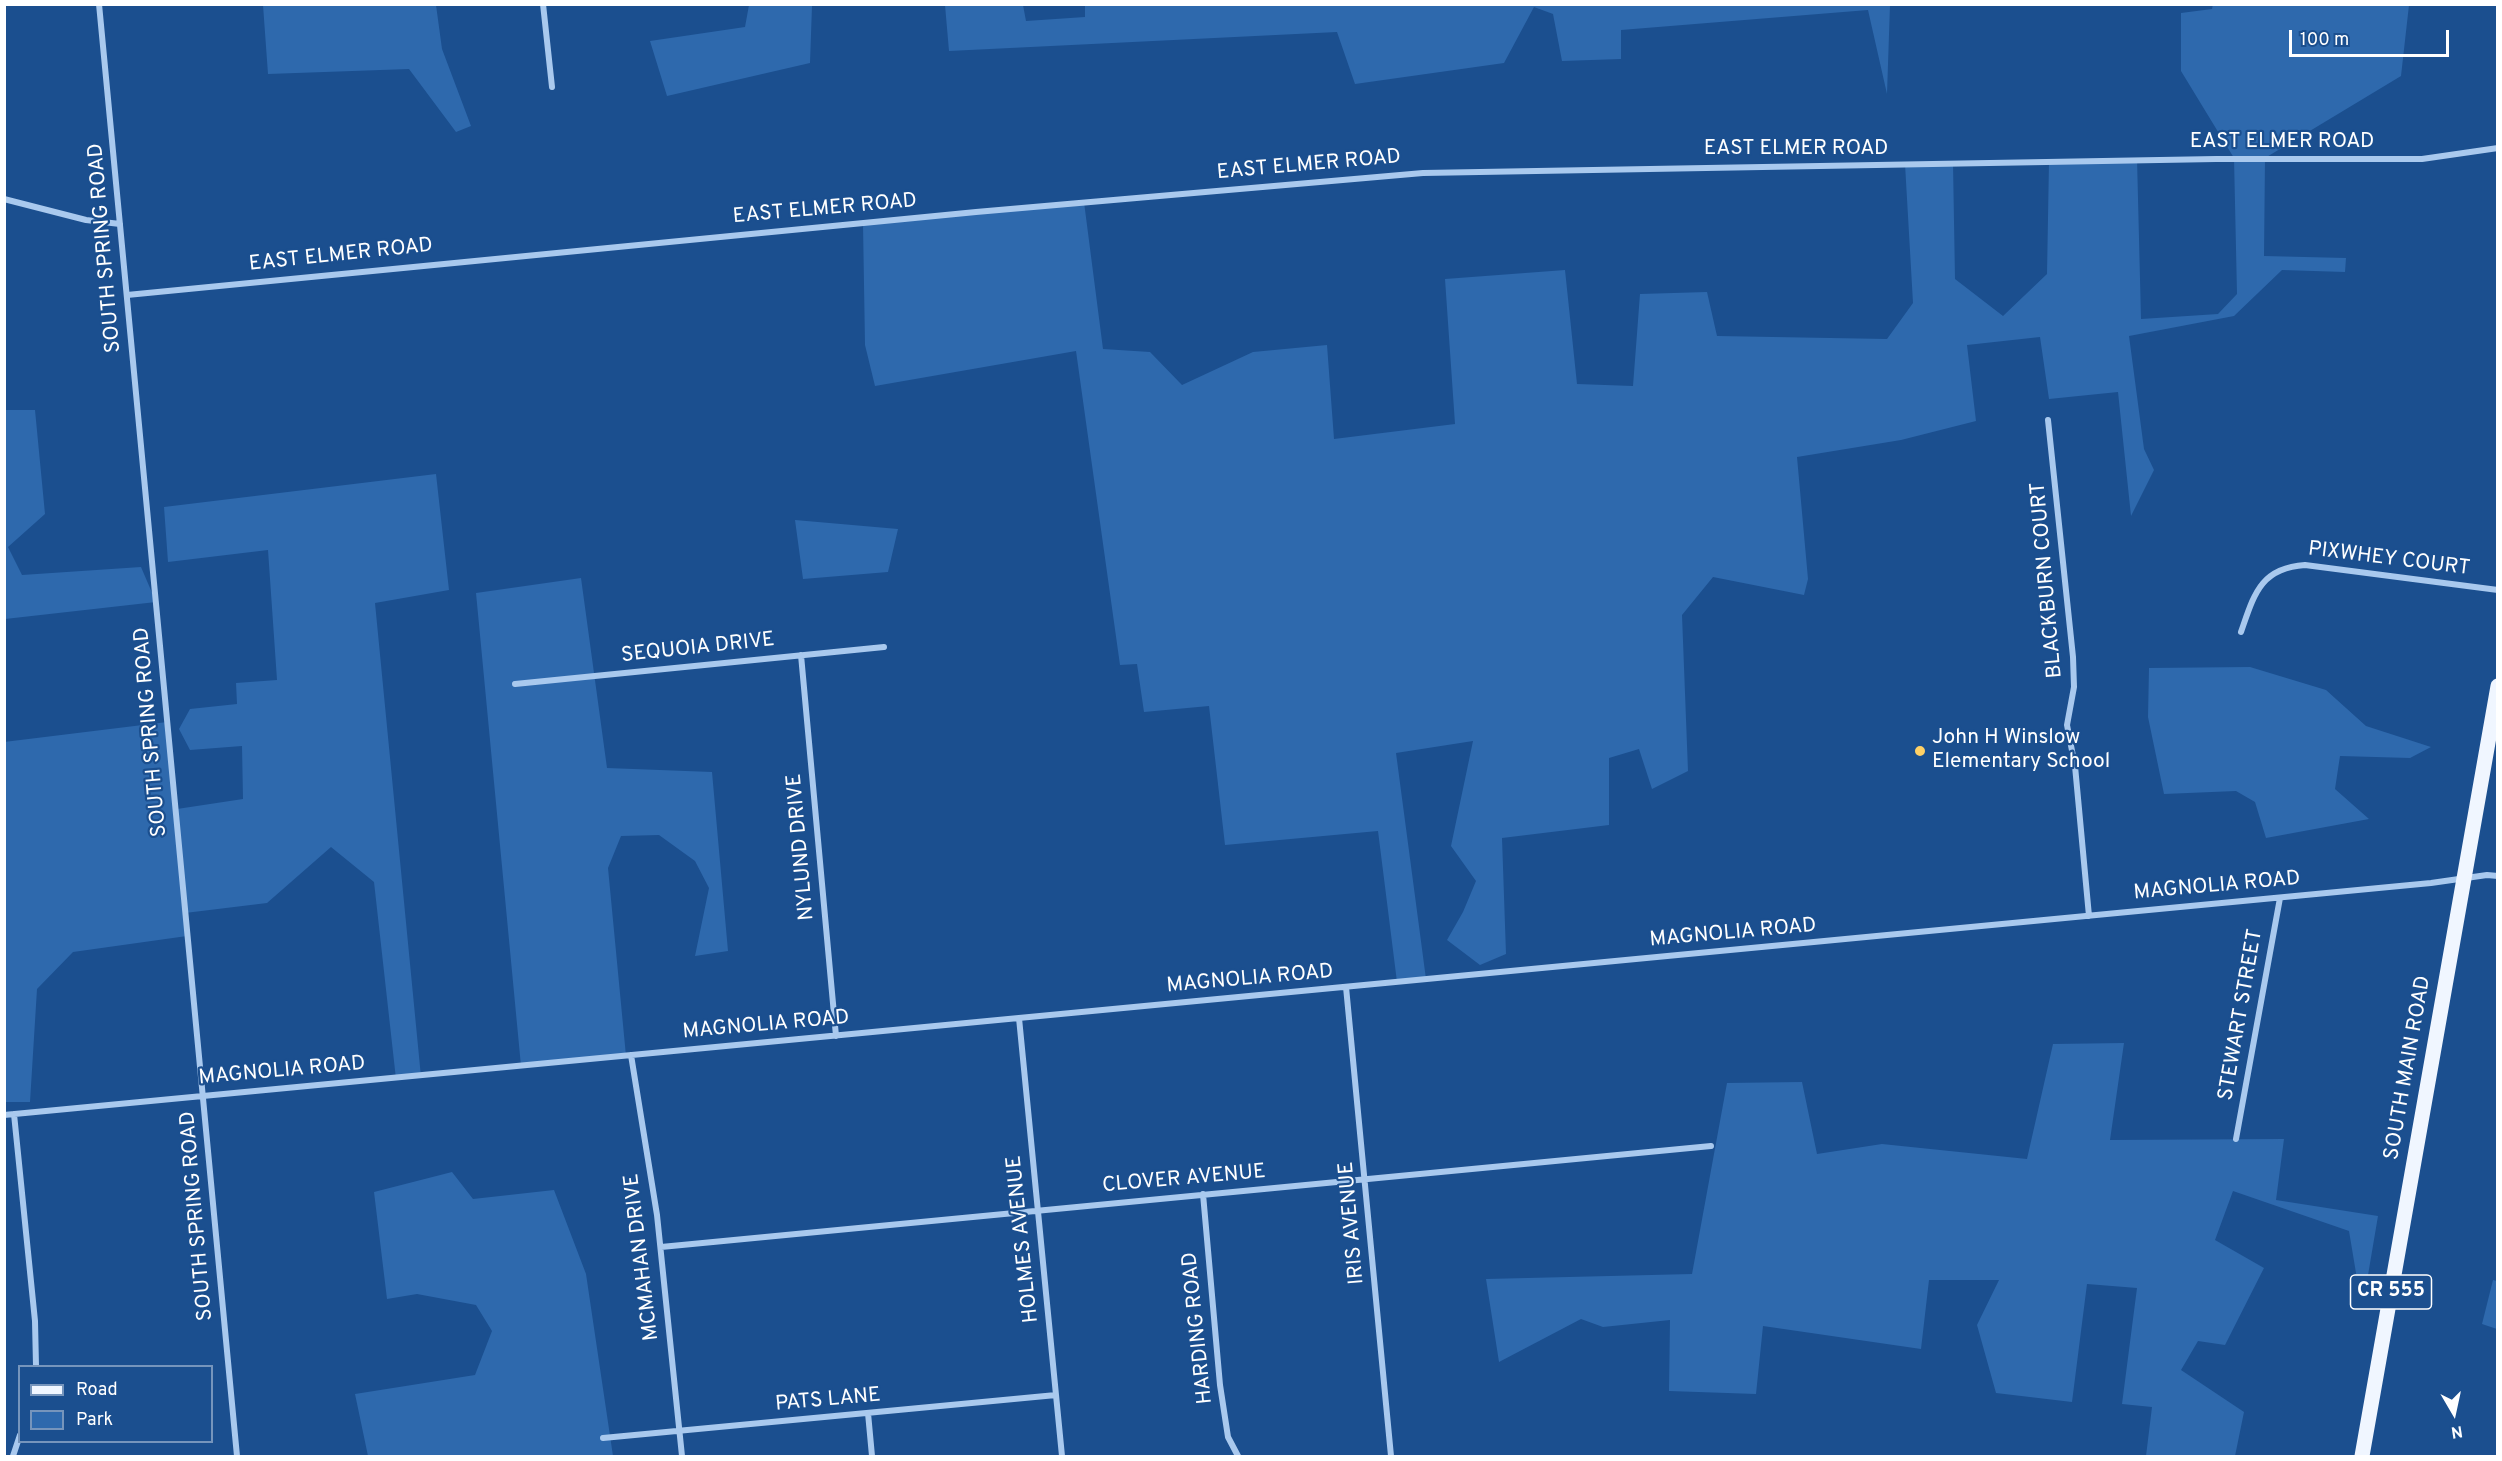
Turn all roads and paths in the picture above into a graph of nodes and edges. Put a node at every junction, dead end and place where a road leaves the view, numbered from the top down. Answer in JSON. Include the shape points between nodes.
{"nodes":[{"id":1,"x":99,"y":4,"type":"edge"},
{"id":2,"x":543,"y":4,"type":"edge"},
{"id":3,"x":552,"y":87,"type":"dead end"},
{"id":4,"x":2498,"y":148,"type":"edge"},
{"id":5,"x":4,"y":199,"type":"edge"},
{"id":6,"x":120,"y":224,"type":"junction"},
{"id":7,"x":127,"y":295,"type":"junction"},
{"id":8,"x":2048,"y":420,"type":"dead end"},
{"id":9,"x":2498,"y":590,"type":"edge"},
{"id":10,"x":2241,"y":632,"type":"dead end"},
{"id":11,"x":884,"y":647,"type":"dead end"},
{"id":12,"x":801,"y":655,"type":"junction"},
{"id":13,"x":515,"y":684,"type":"dead end"},
{"id":14,"x":2498,"y":686,"type":"edge"},
{"id":15,"x":2498,"y":876,"type":"edge"},
{"id":16,"x":2464,"y":878,"type":"junction"},
{"id":17,"x":2280,"y":898,"type":"junction"},
{"id":18,"x":2088,"y":916,"type":"junction"},
{"id":19,"x":1346,"y":987,"type":"junction"},
{"id":20,"x":1019,"y":1018,"type":"junction"},
{"id":21,"x":836,"y":1036,"type":"junction"},
{"id":22,"x":630,"y":1055,"type":"junction"},
{"id":23,"x":203,"y":1096,"type":"junction"},
{"id":24,"x":14,"y":1114,"type":"junction"},
{"id":25,"x":4,"y":1115,"type":"edge"},
{"id":26,"x":2236,"y":1139,"type":"dead end"},
{"id":27,"x":1711,"y":1146,"type":"dead end"},
{"id":28,"x":1365,"y":1179,"type":"junction"},
{"id":29,"x":1203,"y":1194,"type":"junction"},
{"id":30,"x":1038,"y":1210,"type":"junction"},
{"id":31,"x":661,"y":1247,"type":"junction"},
{"id":32,"x":36,"y":1365,"type":"edge"},
{"id":33,"x":1056,"y":1395,"type":"junction"},
{"id":34,"x":868,"y":1413,"type":"junction"},
{"id":35,"x":679,"y":1431,"type":"junction"},
{"id":36,"x":603,"y":1438,"type":"dead end"},
{"id":37,"x":18,"y":1441,"type":"edge"},
{"id":38,"x":13,"y":1456,"type":"edge"},
{"id":39,"x":237,"y":1456,"type":"edge"},
{"id":40,"x":681,"y":1456,"type":"edge"},
{"id":41,"x":872,"y":1456,"type":"edge"},
{"id":42,"x":1062,"y":1456,"type":"edge"},
{"id":43,"x":1238,"y":1456,"type":"edge"},
{"id":44,"x":1391,"y":1456,"type":"edge"},
{"id":45,"x":2362,"y":1456,"type":"edge"}],
"edges":[{"from":1,"to":6,"type":"street","name":"SOUTH SPRING ROAD"},
{"from":2,"to":3,"type":"street"},
{"from":4,"to":7,"type":"street","name":"EAST ELMER ROAD","via":[[2422,159],[1423,173],[976,212]]},
{"from":5,"to":6,"type":"street","via":[[86,220]]},
{"from":6,"to":7,"type":"street","name":"SOUTH SPRING ROAD"},
{"from":7,"to":23,"type":"street","name":"SOUTH SPRING ROAD"},
{"from":8,"to":18,"type":"street","name":"BLACKBURN COURT","via":[[2073,657],[2074,687],[2067,733],[2075,766]]},
{"from":9,"to":10,"type":"street","name":"PIXWHEY COURT","via":[[2291,566],[2258,587]]},
{"from":11,"to":12,"type":"street","name":"SEQUOIA DRIVE"},
{"from":12,"to":13,"type":"street","name":"SEQUOIA DRIVE"},
{"from":12,"to":21,"type":"street","name":"NYLUND DRIVE"},
{"from":14,"to":16,"type":"main road","name":"SOUTH MAIN ROAD","number":"CR 555"},
{"from":15,"to":16,"type":"street","name":"MAGNOLIA ROAD"},
{"from":16,"to":17,"type":"street","name":"MAGNOLIA ROAD"},
{"from":16,"to":45,"type":"main road","name":"SOUTH MAIN ROAD","number":"CR 555"},
{"from":17,"to":18,"type":"street","name":"MAGNOLIA ROAD"},
{"from":17,"to":26,"type":"street","name":"STEWART STREET"},
{"from":18,"to":19,"type":"street","name":"MAGNOLIA ROAD"},
{"from":19,"to":20,"type":"street","name":"MAGNOLIA ROAD"},
{"from":19,"to":28,"type":"street","name":"IRIS AVENUE"},
{"from":20,"to":21,"type":"street","name":"MAGNOLIA ROAD"},
{"from":20,"to":30,"type":"street","name":"HOLMES AVENUE"},
{"from":21,"to":22,"type":"street","name":"MAGNOLIA ROAD"},
{"from":22,"to":23,"type":"street","name":"MAGNOLIA ROAD"},
{"from":22,"to":31,"type":"street","name":"MCMAHAN DRIVE"},
{"from":23,"to":24,"type":"street","name":"MAGNOLIA ROAD"},
{"from":23,"to":39,"type":"street","name":"SOUTH SPRING ROAD"},
{"from":24,"to":25,"type":"street","name":"MAGNOLIA ROAD"},
{"from":24,"to":32,"type":"street"},
{"from":27,"to":28,"type":"street","name":"CLOVER AVENUE"},
{"from":28,"to":29,"type":"street","name":"CLOVER AVENUE"},
{"from":28,"to":44,"type":"street","name":"IRIS AVENUE"},
{"from":29,"to":30,"type":"street","name":"CLOVER AVENUE"},
{"from":29,"to":43,"type":"street","name":"HARDING ROAD","via":[[1220,1385],[1228,1437]]},
{"from":30,"to":31,"type":"street","name":"CLOVER AVENUE"},
{"from":30,"to":33,"type":"street","name":"HOLMES AVENUE"},
{"from":31,"to":35,"type":"street","name":"MCMAHAN DRIVE"},
{"from":33,"to":34,"type":"street","name":"PATS LANE"},
{"from":33,"to":42,"type":"street","name":"HOLMES AVENUE"},
{"from":34,"to":35,"type":"street","name":"PATS LANE"},
{"from":34,"to":41,"type":"street"},
{"from":35,"to":36,"type":"street","name":"PATS LANE"},
{"from":35,"to":40,"type":"street","name":"MCMAHAN DRIVE"},
{"from":37,"to":38,"type":"street"}]}
